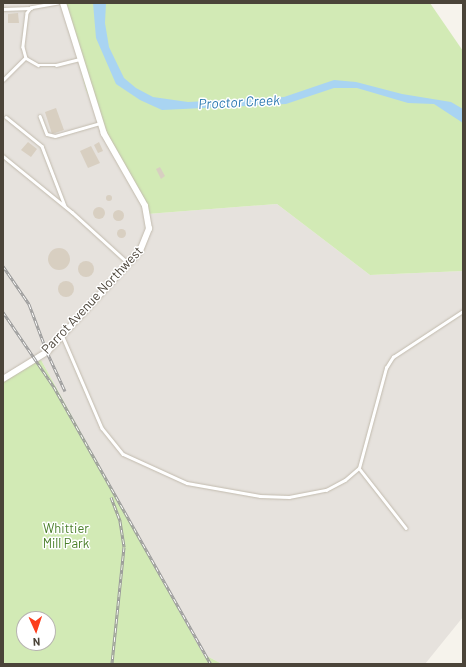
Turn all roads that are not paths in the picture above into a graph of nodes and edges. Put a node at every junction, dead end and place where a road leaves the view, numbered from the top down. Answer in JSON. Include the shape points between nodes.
{"nodes":[{"id":1,"x":58,"y":3,"type":"edge"},
{"id":2,"x":63,"y":3,"type":"edge"},
{"id":3,"x":32,"y":8,"type":"junction"},
{"id":4,"x":3,"y":9,"type":"edge"},
{"id":5,"x":26,"y":58,"type":"junction"},
{"id":6,"x":80,"y":59,"type":"junction"},
{"id":7,"x":3,"y":80,"type":"edge"},
{"id":8,"x":40,"y":116,"type":"dead end"},
{"id":9,"x":6,"y":117,"type":"dead end"},
{"id":10,"x":100,"y":123,"type":"junction"},
{"id":11,"x":3,"y":156,"type":"edge"},
{"id":12,"x":66,"y":206,"type":"junction"},
{"id":13,"x":128,"y":263,"type":"junction"},
{"id":14,"x":463,"y":311,"type":"edge"},
{"id":15,"x":62,"y":335,"type":"junction"},
{"id":16,"x":3,"y":379,"type":"edge"},
{"id":17,"x":359,"y":468,"type":"junction"},
{"id":18,"x":406,"y":528,"type":"dead end"}],
"edges":[{"from":1,"to":3,"type":"lane"},
{"from":2,"to":6,"type":"street","name":"Parrot Avenue Northwest"},
{"from":3,"to":4,"type":"lane"},
{"from":3,"to":5,"type":"lane","via":[[27,13],[24,34],[23,47]]},
{"from":5,"to":6,"type":"lane","via":[[38,65],[56,65]]},
{"from":5,"to":7,"type":"lane"},
{"from":6,"to":10,"type":"street","name":"Parrot Avenue Northwest"},
{"from":8,"to":10,"type":"lane","via":[[48,134],[54,136]]},
{"from":9,"to":12,"type":"lane","via":[[42,146]]},
{"from":10,"to":13,"type":"street","name":"Parrot Avenue Northwest","via":[[113,154],[149,216],[146,241]]},
{"from":11,"to":12,"type":"lane"},
{"from":12,"to":13,"type":"lane"},
{"from":13,"to":15,"type":"street","name":"Parrot Avenue Northwest"},
{"from":14,"to":17,"type":"lane","via":[[394,357],[386,368]]},
{"from":15,"to":16,"type":"street","name":"Parrot Avenue Northwest","via":[[47,352]]},
{"from":15,"to":17,"type":"lane","via":[[102,428],[123,454],[137,462],[187,483],[275,498],[301,496],[326,490],[345,480]]},
{"from":17,"to":18,"type":"lane"}]}
